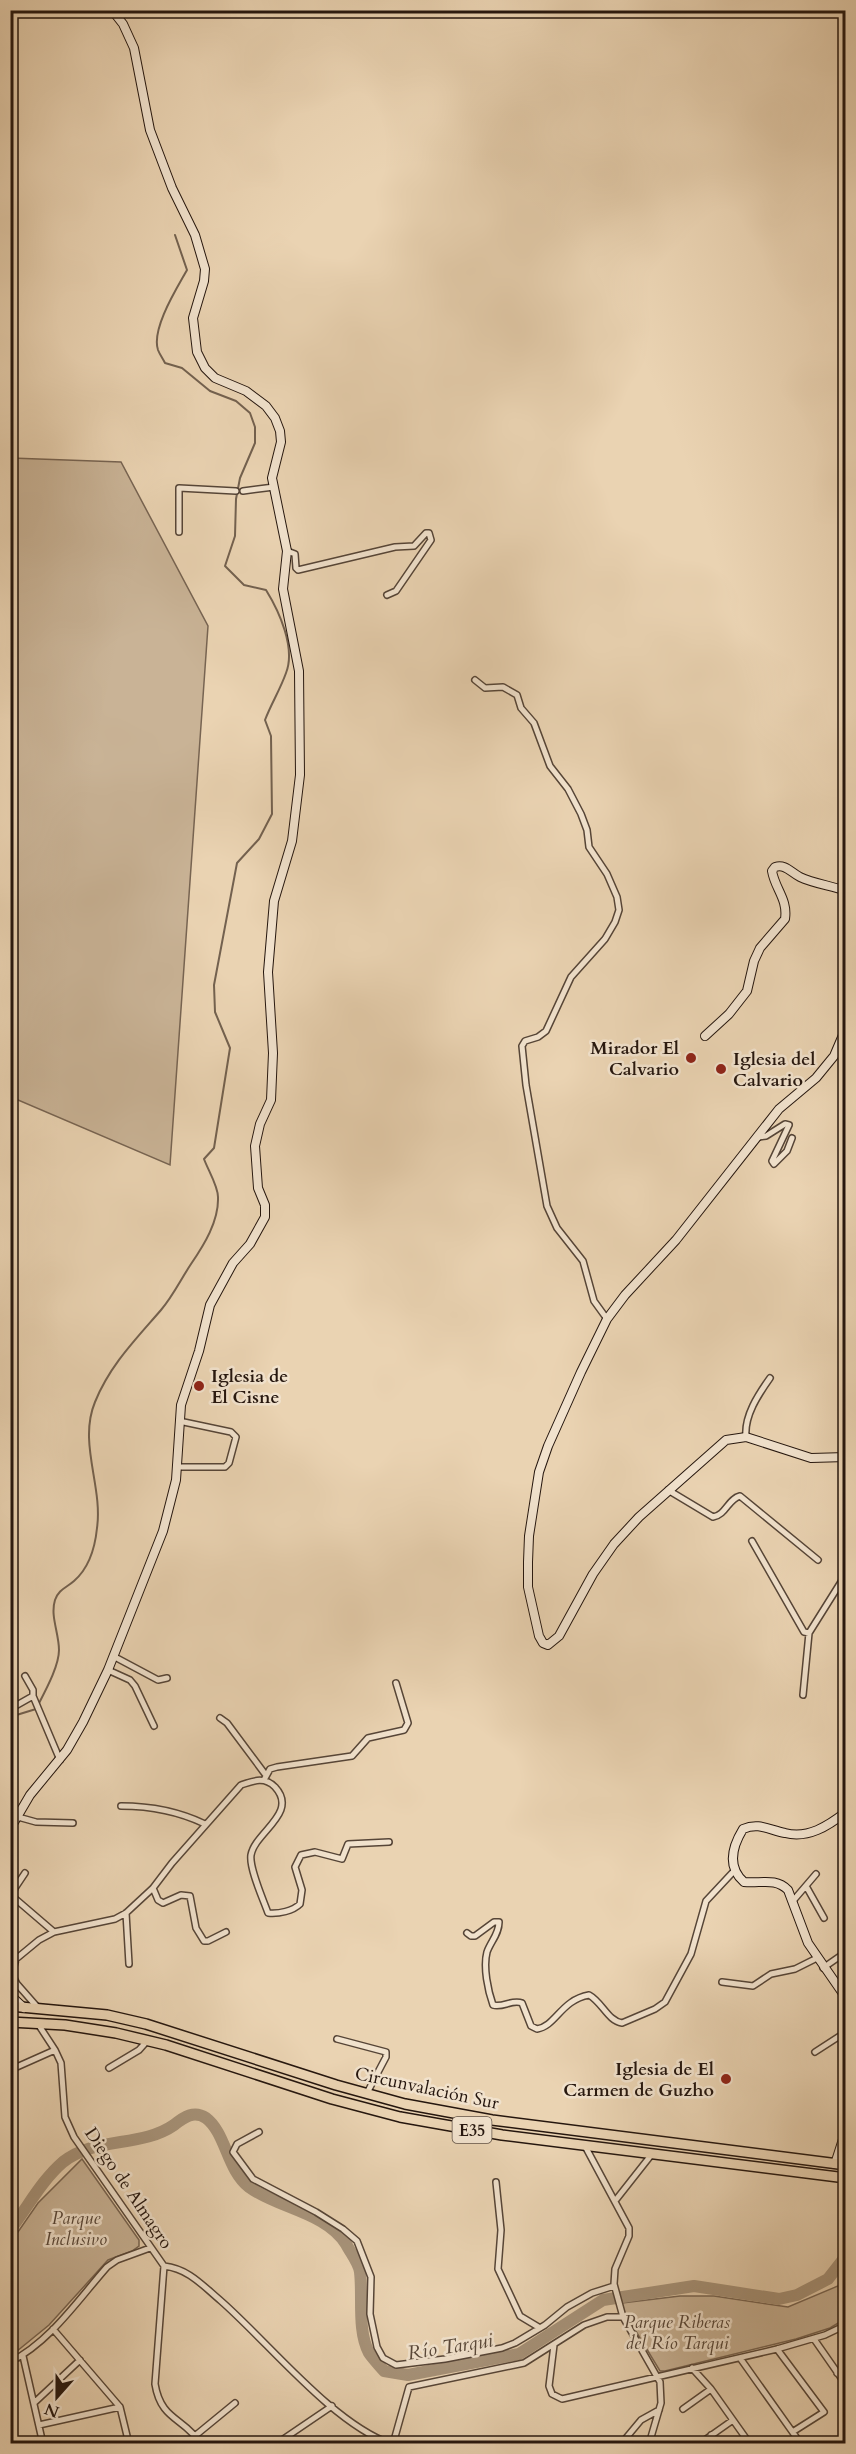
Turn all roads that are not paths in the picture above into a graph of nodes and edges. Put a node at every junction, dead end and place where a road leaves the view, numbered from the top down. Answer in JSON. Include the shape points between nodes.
{"nodes":[{"id":1,"x":112,"y":10,"type":"edge"},
{"id":2,"x":274,"y":488,"type":"junction"},
{"id":3,"x":236,"y":491,"type":"dead end"},
{"id":4,"x":243,"y":491,"type":"dead end"},
{"id":5,"x":178,"y":532,"type":"dead end"},
{"id":6,"x":287,"y":551,"type":"junction"},
{"id":7,"x":387,"y":595,"type":"dead end"},
{"id":8,"x":475,"y":680,"type":"dead end"},
{"id":9,"x":846,"y":891,"type":"edge"},
{"id":10,"x":846,"y":1028,"type":"edge"},
{"id":11,"x":705,"y":1036,"type":"dead end"},
{"id":12,"x":759,"y":1137,"type":"junction"},
{"id":13,"x":792,"y":1138,"type":"dead end"},
{"id":14,"x":607,"y":1319,"type":"junction"},
{"id":15,"x":770,"y":1378,"type":"dead end"},
{"id":16,"x":179,"y":1421,"type":"junction"},
{"id":17,"x":746,"y":1437,"type":"junction"},
{"id":18,"x":846,"y":1457,"type":"edge"},
{"id":19,"x":177,"y":1467,"type":"junction"},
{"id":20,"x":668,"y":1490,"type":"junction"},
{"id":21,"x":752,"y":1541,"type":"dead end"},
{"id":22,"x":818,"y":1560,"type":"dead end"},
{"id":23,"x":846,"y":1574,"type":"edge"},
{"id":24,"x":809,"y":1633,"type":"junction"},
{"id":25,"x":114,"y":1656,"type":"junction"},
{"id":26,"x":108,"y":1670,"type":"junction"},
{"id":27,"x":25,"y":1676,"type":"dead end"},
{"id":28,"x":167,"y":1678,"type":"dead end"},
{"id":29,"x":396,"y":1683,"type":"dead end"},
{"id":30,"x":803,"y":1695,"type":"dead end"},
{"id":31,"x":33,"y":1696,"type":"junction"},
{"id":32,"x":10,"y":1709,"type":"edge"},
{"id":33,"x":220,"y":1718,"type":"dead end"},
{"id":34,"x":154,"y":1726,"type":"dead end"},
{"id":35,"x":60,"y":1760,"type":"junction"},
{"id":36,"x":265,"y":1777,"type":"junction"},
{"id":37,"x":121,"y":1806,"type":"dead end"},
{"id":38,"x":846,"y":1812,"type":"edge"},
{"id":39,"x":18,"y":1817,"type":"junction"},
{"id":40,"x":73,"y":1822,"type":"dead end"},
{"id":41,"x":206,"y":1824,"type":"junction"},
{"id":42,"x":10,"y":1829,"type":"edge"},
{"id":43,"x":388,"y":1842,"type":"dead end"},
{"id":44,"x":734,"y":1871,"type":"junction"},
{"id":45,"x":25,"y":1873,"type":"dead end"},
{"id":46,"x":816,"y":1874,"type":"dead end"},
{"id":47,"x":806,"y":1886,"type":"junction"},
{"id":48,"x":153,"y":1888,"type":"junction"},
{"id":49,"x":792,"y":1902,"type":"junction"},
{"id":50,"x":126,"y":1913,"type":"junction"},
{"id":51,"x":824,"y":1918,"type":"dead end"},
{"id":52,"x":54,"y":1932,"type":"junction"},
{"id":53,"x":226,"y":1932,"type":"dead end"},
{"id":54,"x":466,"y":1933,"type":"dead end"},
{"id":55,"x":846,"y":1952,"type":"edge"},
{"id":56,"x":817,"y":1958,"type":"junction"},
{"id":57,"x":129,"y":1964,"type":"dead end"},
{"id":58,"x":823,"y":1968,"type":"junction"},
{"id":59,"x":722,"y":1982,"type":"dead end"},
{"id":60,"x":10,"y":1995,"type":"edge"},
{"id":61,"x":846,"y":1998,"type":"edge"},
{"id":62,"x":10,"y":2006,"type":"edge"},
{"id":63,"x":24,"y":2008,"type":"junction"},
{"id":64,"x":39,"y":2009,"type":"junction"},
{"id":65,"x":10,"y":2022,"type":"edge"},
{"id":66,"x":37,"y":2023,"type":"junction"},
{"id":67,"x":846,"y":2032,"type":"edge"},
{"id":68,"x":337,"y":2039,"type":"dead end"},
{"id":69,"x":147,"y":2041,"type":"junction"},
{"id":70,"x":55,"y":2049,"type":"junction"},
{"id":71,"x":815,"y":2052,"type":"dead end"},
{"id":72,"x":109,"y":2068,"type":"dead end"},
{"id":73,"x":10,"y":2070,"type":"edge"},
{"id":74,"x":367,"y":2093,"type":"junction"},
{"id":75,"x":846,"y":2130,"type":"edge"},
{"id":76,"x":259,"y":2132,"type":"dead end"},
{"id":77,"x":585,"y":2146,"type":"junction"},
{"id":78,"x":652,"y":2154,"type":"junction"},
{"id":79,"x":840,"y":2165,"type":"edge"},
{"id":80,"x":842,"y":2178,"type":"edge"},
{"id":81,"x":496,"y":2182,"type":"dead end"},
{"id":82,"x":615,"y":2201,"type":"junction"},
{"id":83,"x":150,"y":2248,"type":"junction"},
{"id":84,"x":164,"y":2266,"type":"junction"},
{"id":85,"x":614,"y":2286,"type":"junction"},
{"id":86,"x":623,"y":2317,"type":"junction"},
{"id":87,"x":846,"y":2325,"type":"edge"},
{"id":88,"x":540,"y":2328,"type":"junction"},
{"id":89,"x":53,"y":2329,"type":"junction"},
{"id":90,"x":814,"y":2339,"type":"junction"},
{"id":91,"x":554,"y":2345,"type":"junction"},
{"id":92,"x":777,"y":2349,"type":"junction"},
{"id":93,"x":23,"y":2356,"type":"junction"},
{"id":94,"x":740,"y":2358,"type":"junction"},
{"id":95,"x":80,"y":2360,"type":"junction"},
{"id":96,"x":10,"y":2362,"type":"edge"},
{"id":97,"x":846,"y":2367,"type":"edge"},
{"id":98,"x":692,"y":2368,"type":"junction"},
{"id":99,"x":837,"y":2373,"type":"junction"},
{"id":100,"x":658,"y":2377,"type":"junction"},
{"id":101,"x":846,"y":2385,"type":"edge"},
{"id":102,"x":711,"y":2389,"type":"junction"},
{"id":103,"x":35,"y":2402,"type":"junction"},
{"id":104,"x":235,"y":2403,"type":"dead end"},
{"id":105,"x":332,"y":2406,"type":"junction"},
{"id":106,"x":120,"y":2407,"type":"junction"},
{"id":107,"x":830,"y":2407,"type":"dead end"},
{"id":108,"x":683,"y":2409,"type":"dead end"},
{"id":109,"x":659,"y":2410,"type":"junction"},
{"id":110,"x":824,"y":2412,"type":"junction"},
{"id":111,"x":733,"y":2420,"type":"junction"},
{"id":112,"x":39,"y":2425,"type":"junction"},
{"id":113,"x":794,"y":2431,"type":"junction"},
{"id":114,"x":196,"y":2435,"type":"junction"},
{"id":115,"x":711,"y":2435,"type":"junction"},
{"id":116,"x":371,"y":2436,"type":"junction"},
{"id":117,"x":199,"y":2443,"type":"edge"},
{"id":118,"x":748,"y":2443,"type":"edge"},
{"id":119,"x":803,"y":2443,"type":"edge"},
{"id":120,"x":43,"y":2444,"type":"edge"},
{"id":121,"x":129,"y":2444,"type":"edge"},
{"id":122,"x":276,"y":2444,"type":"edge"},
{"id":123,"x":364,"y":2444,"type":"edge"},
{"id":124,"x":392,"y":2444,"type":"edge"},
{"id":125,"x":621,"y":2444,"type":"edge"},
{"id":126,"x":649,"y":2444,"type":"edge"},
{"id":127,"x":699,"y":2444,"type":"edge"},
{"id":128,"x":718,"y":2444,"type":"edge"}],
"edges":[{"from":1,"to":2,"type":"street","via":[[134,48],[150,130],[172,189],[195,235],[205,269],[193,318],[197,352],[215,378],[246,391],[275,418],[281,442],[272,478]]},
{"from":2,"to":4,"type":"street"},
{"from":2,"to":6,"type":"street"},
{"from":3,"to":5,"type":"street","via":[[179,488]]},
{"from":6,"to":7,"type":"street","via":[[295,554],[298,570],[414,546],[429,533],[429,544],[396,591]]},
{"from":6,"to":16,"type":"street","via":[[283,589],[300,670],[300,775],[292,841],[274,901],[268,972],[273,1053],[271,1100],[255,1146],[265,1217],[210,1305]]},
{"from":8,"to":14,"type":"street","via":[[485,688],[503,687],[517,695],[521,708],[534,723],[550,766],[581,814],[589,847],[617,897],[619,910],[605,939],[571,977],[546,1031],[522,1046],[548,1206],[557,1228],[583,1261],[594,1301]]},
{"from":9,"to":11,"type":"street","via":[[775,867],[773,878],[785,902],[785,919],[760,948],[747,990]]},
{"from":10,"to":12,"type":"street","via":[[834,1056],[816,1078],[779,1109]]},
{"from":12,"to":13,"type":"street","via":[[789,1125],[774,1164],[787,1151]]},
{"from":12,"to":14,"type":"street"},
{"from":14,"to":20,"type":"street","via":[[539,1472],[529,1536],[528,1587],[543,1643],[554,1642],[614,1544]]},
{"from":15,"to":17,"type":"street","via":[[755,1400]]},
{"from":16,"to":19,"type":"street"},
{"from":16,"to":19,"type":"street","via":[[231,1432],[236,1437],[225,1467]]},
{"from":17,"to":18,"type":"street","via":[[811,1458]]},
{"from":17,"to":20,"type":"street","via":[[726,1440]]},
{"from":19,"to":25,"type":"street","via":[[163,1531]]},
{"from":20,"to":22,"type":"street","via":[[713,1516],[720,1515],[740,1496]]},
{"from":21,"to":24,"type":"street","via":[[804,1632]]},
{"from":23,"to":24,"type":"street"},
{"from":24,"to":30,"type":"street"},
{"from":25,"to":26,"type":"street"},
{"from":25,"to":28,"type":"street","via":[[158,1680]]},
{"from":26,"to":34,"type":"street","via":[[135,1686]]},
{"from":26,"to":35,"type":"street"},
{"from":27,"to":31,"type":"street"},
{"from":29,"to":36,"type":"street","via":[[408,1723],[404,1730],[368,1738],[352,1756],[277,1767]]},
{"from":31,"to":32,"type":"street"},
{"from":31,"to":35,"type":"street"},
{"from":33,"to":36,"type":"street"},
{"from":35,"to":39,"type":"street","via":[[30,1795]]},
{"from":36,"to":41,"type":"street","via":[[241,1785]]},
{"from":36,"to":43,"type":"street","via":[[280,1796],[281,1805],[278,1817],[255,1844],[251,1858],[268,1913],[300,1904],[302,1890],[295,1867],[301,1855],[315,1852],[342,1859],[348,1844]]},
{"from":37,"to":41,"type":"street","via":[[164,1811]]},
{"from":38,"to":44,"type":"street","via":[[807,1834],[753,1825],[743,1829],[733,1853]]},
{"from":39,"to":40,"type":"street","via":[[36,1822]]},
{"from":39,"to":42,"type":"street"},
{"from":41,"to":48,"type":"street"},
{"from":44,"to":49,"type":"street","via":[[744,1882],[782,1884]]},
{"from":44,"to":54,"type":"street","via":[[706,1902],[691,1954],[665,2002],[622,2024],[616,2023],[589,1995],[571,2002],[546,2026],[537,2029],[531,2026],[522,2003],[493,2005],[487,1957],[499,1922],[474,1936]]},
{"from":45,"to":52,"type":"street","via":[[12,1896]]},
{"from":46,"to":47,"type":"street"},
{"from":47,"to":49,"type":"street"},
{"from":47,"to":51,"type":"street"},
{"from":48,"to":50,"type":"street"},
{"from":48,"to":53,"type":"street","via":[[163,1903],[181,1895],[190,1896],[196,1928],[204,1941]]},
{"from":49,"to":56,"type":"street"},
{"from":50,"to":52,"type":"street"},
{"from":50,"to":57,"type":"street"},
{"from":52,"to":64,"type":"street","via":[[25,1950],[12,1967],[17,1983]]},
{"from":55,"to":58,"type":"street"},
{"from":56,"to":58,"type":"street"},
{"from":56,"to":59,"type":"street","via":[[795,1969],[771,1974],[753,1986]]},
{"from":58,"to":61,"type":"street"},
{"from":60,"to":63,"type":"street"},
{"from":62,"to":63,"type":"highway","name":"Circunvalación Sur","number":"E35"},
{"from":63,"to":64,"type":"highway","name":"Circunvalación Sur","number":"E35"},
{"from":64,"to":74,"type":"highway","name":"Circunvalación Sur","number":"E35","via":[[107,2015],[146,2024]]},
{"from":65,"to":66,"type":"highway","name":"Circunvalación Sur","number":"E35"},
{"from":66,"to":69,"type":"highway","name":"Circunvalación Sur","number":"E35","via":[[96,2029]]},
{"from":66,"to":70,"type":"street","name":"Diego de Almagro"},
{"from":67,"to":71,"type":"street"},
{"from":68,"to":74,"type":"street","via":[[386,2052]]},
{"from":69,"to":72,"type":"street"},
{"from":69,"to":77,"type":"highway","name":"Circunvalación Sur","number":"E35","via":[[400,2117]]},
{"from":70,"to":73,"type":"street"},
{"from":70,"to":83,"type":"street","name":"Diego de Almagro","via":[[61,2063],[65,2117],[74,2137]]},
{"from":74,"to":79,"type":"highway","name":"Circunvalación Sur","number":"E35","via":[[492,2120]]},
{"from":75,"to":79,"type":"street"},
{"from":76,"to":88,"type":"street","via":[[233,2148],[243,2169],[260,2184],[343,2229],[363,2250],[371,2277],[372,2331],[382,2358],[406,2365],[490,2350],[515,2343]]},
{"from":77,"to":78,"type":"highway","name":"Circunvalación Sur","number":"E35"},
{"from":77,"to":82,"type":"street"},
{"from":78,"to":80,"type":"highway","name":"Circunvalación Sur","number":"E35"},
{"from":78,"to":82,"type":"street"},
{"from":81,"to":88,"type":"street","via":[[501,2230],[498,2269],[520,2316]]},
{"from":82,"to":85,"type":"street","via":[[629,2236],[615,2269]]},
{"from":83,"to":84,"type":"street","name":"Diego de Almagro"},
{"from":83,"to":89,"type":"street","via":[[107,2267]]},
{"from":84,"to":105,"type":"street","name":"Diego de Almagro","via":[[184,2270],[196,2279]]},
{"from":84,"to":114,"type":"street","via":[[157,2396],[163,2408]]},
{"from":85,"to":86,"type":"street"},
{"from":85,"to":88,"type":"street","via":[[567,2307]]},
{"from":86,"to":91,"type":"street","via":[[607,2317],[584,2325]]},
{"from":86,"to":100,"type":"street"},
{"from":87,"to":90,"type":"street"},
{"from":89,"to":93,"type":"street"},
{"from":89,"to":95,"type":"street"},
{"from":90,"to":92,"type":"street"},
{"from":90,"to":99,"type":"street"},
{"from":91,"to":100,"type":"street","via":[[549,2386],[552,2394],[562,2399]]},
{"from":91,"to":124,"type":"street","via":[[524,2363],[409,2386]]},
{"from":92,"to":94,"type":"street"},
{"from":92,"to":110,"type":"street"},
{"from":93,"to":96,"type":"street"},
{"from":93,"to":103,"type":"street"},
{"from":94,"to":98,"type":"street"},
{"from":94,"to":113,"type":"street"},
{"from":95,"to":103,"type":"street"},
{"from":95,"to":106,"type":"street"},
{"from":97,"to":99,"type":"street"},
{"from":98,"to":100,"type":"street"},
{"from":98,"to":102,"type":"street"},
{"from":99,"to":101,"type":"street"},
{"from":100,"to":109,"type":"street"},
{"from":102,"to":108,"type":"street"},
{"from":102,"to":111,"type":"street"},
{"from":103,"to":112,"type":"street"},
{"from":104,"to":114,"type":"street"},
{"from":105,"to":116,"type":"street","name":"Diego de Almagro"},
{"from":105,"to":122,"type":"street"},
{"from":106,"to":112,"type":"street"},
{"from":106,"to":121,"type":"street"},
{"from":107,"to":110,"type":"street"},
{"from":109,"to":125,"type":"street","via":[[641,2420]]},
{"from":109,"to":126,"type":"street"},
{"from":110,"to":113,"type":"street"},
{"from":111,"to":115,"type":"street"},
{"from":111,"to":118,"type":"street"},
{"from":112,"to":120,"type":"street"},
{"from":113,"to":119,"type":"street"},
{"from":114,"to":117,"type":"street"},
{"from":115,"to":127,"type":"street"},
{"from":115,"to":128,"type":"street"},
{"from":116,"to":123,"type":"street"},
{"from":116,"to":124,"type":"street","name":"Diego de Almagro"}]}
